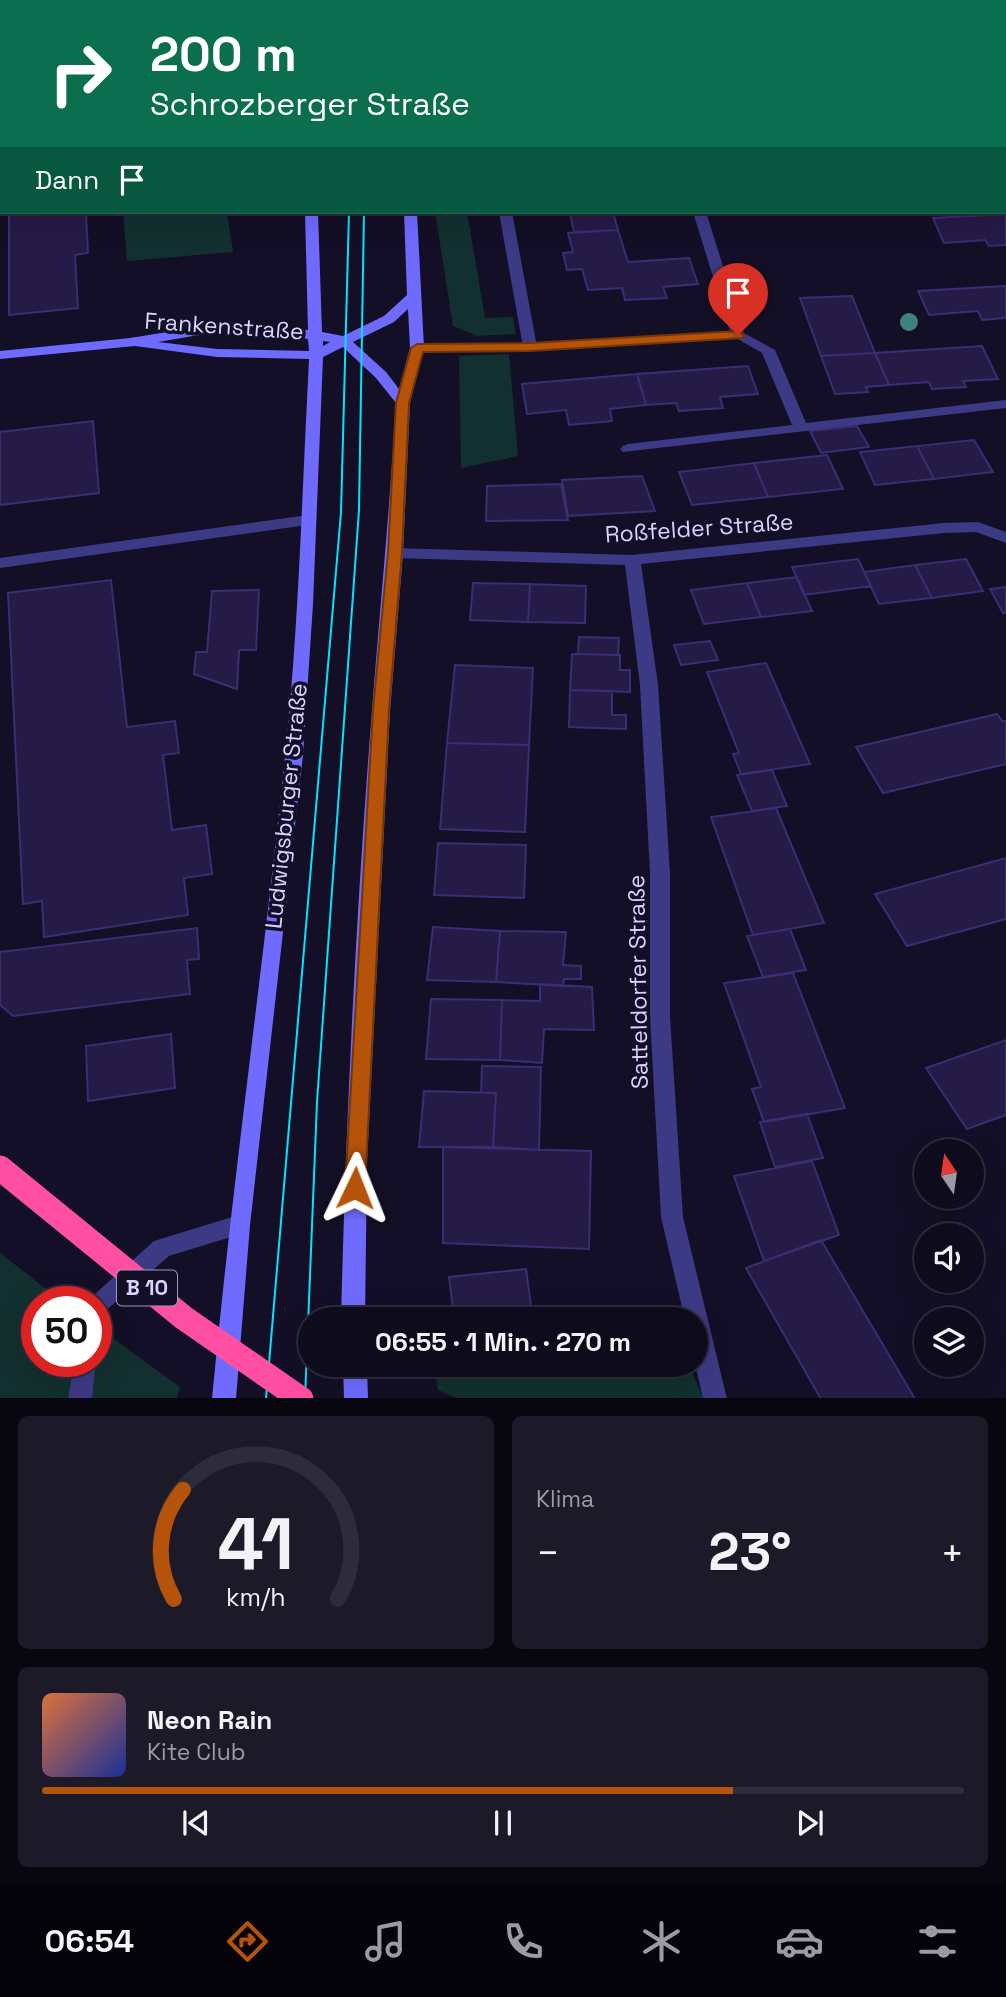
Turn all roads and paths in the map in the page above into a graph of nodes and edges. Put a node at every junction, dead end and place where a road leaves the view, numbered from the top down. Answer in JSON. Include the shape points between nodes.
{"nodes":[{"id":1,"x":311,"y":214,"type":"edge"},
{"id":2,"x":410,"y":214,"type":"edge"},
{"id":3,"x":505,"y":214,"type":"edge"},
{"id":4,"x":700,"y":214,"type":"edge"},
{"id":5,"x":416,"y":294,"type":"junction"},
{"id":6,"x":315,"y":335,"type":"junction"},
{"id":7,"x":738,"y":335,"type":"junction"},
{"id":8,"x":344,"y":341,"type":"junction"},
{"id":9,"x":130,"y":342,"type":"junction"},
{"id":10,"x":530,"y":347,"type":"junction"},
{"id":11,"x":417,"y":348,"type":"junction"},
{"id":12,"x":0,"y":355,"type":"edge"},
{"id":13,"x":316,"y":355,"type":"junction"},
{"id":14,"x":403,"y":403,"type":"junction"},
{"id":15,"x":1006,"y":404,"type":"edge"},
{"id":16,"x":800,"y":426,"type":"junction"},
{"id":17,"x":628,"y":449,"type":"dead end"},
{"id":18,"x":309,"y":520,"type":"junction"},
{"id":19,"x":1005,"y":537,"type":"edge"},
{"id":20,"x":395,"y":552,"type":"junction"},
{"id":21,"x":632,"y":560,"type":"junction"},
{"id":22,"x":0,"y":563,"type":"edge"},
{"id":23,"x":0,"y":1168,"type":"edge"},
{"id":24,"x":239,"y":1225,"type":"junction"},
{"id":25,"x":112,"y":1291,"type":"edge"},
{"id":26,"x":353,"y":1307,"type":"edge"},
{"id":27,"x":83,"y":1377,"type":"edge"},
{"id":28,"x":355,"y":1377,"type":"edge"},
{"id":29,"x":80,"y":1398,"type":"edge"},
{"id":30,"x":224,"y":1398,"type":"edge"},
{"id":31,"x":301,"y":1398,"type":"edge"},
{"id":32,"x":356,"y":1398,"type":"edge"},
{"id":33,"x":715,"y":1398,"type":"edge"}],
"edges":[{"from":1,"to":6,"type":"main road","name":"Ludwigsburger Straße"},
{"from":2,"to":5,"type":"main road"},
{"from":3,"to":10,"type":"street"},
{"from":4,"to":7,"type":"street"},
{"from":5,"to":8,"type":"main road","via":[[389,319]]},
{"from":5,"to":11,"type":"main road"},
{"from":6,"to":8,"type":"main road","name":"Frankenstraße"},
{"from":6,"to":9,"type":"main road","name":"Frankenstraße","via":[[205,330]]},
{"from":6,"to":13,"type":"main road","name":"Ludwigsburger Straße"},
{"from":7,"to":10,"type":"street"},
{"from":7,"to":16,"type":"street","via":[[768,350]]},
{"from":8,"to":13,"type":"main road"},
{"from":8,"to":14,"type":"main road"},
{"from":9,"to":12,"type":"main road","name":"Frankenstraße"},
{"from":9,"to":13,"type":"main road","name":"Frankenstraße","via":[[217,353]]},
{"from":10,"to":11,"type":"street"},
{"from":11,"to":14,"type":"main road"},
{"from":13,"to":18,"type":"main road","name":"Ludwigsburger Straße"},
{"from":14,"to":20,"type":"main road"},
{"from":15,"to":16,"type":"street"},
{"from":16,"to":17,"type":"street"},
{"from":18,"to":22,"type":"street"},
{"from":18,"to":24,"type":"main road","name":"Ludwigsburger Straße","via":[[293,755]]},
{"from":19,"to":21,"type":"street","name":"Roßfelder Straße","via":[[978,527],[944,528]]},
{"from":20,"to":21,"type":"street","name":"Roßfelder Straße"},
{"from":20,"to":26,"type":"main road","via":[[381,710],[357,1148]]},
{"from":21,"to":33,"type":"street","name":"Satteldorfer Straße","via":[[649,699],[660,873],[660,1017],[672,1217]]},
{"from":23,"to":31,"type":"highway","number":"B 10","bridge":true,"via":[[114,1264],[260,1373]]},
{"from":24,"to":25,"type":"street","via":[[162,1248]]},
{"from":24,"to":30,"type":"main road","name":"Ludwigsburger Straße"},
{"from":27,"to":29,"type":"street"},
{"from":28,"to":32,"type":"main road"}]}
